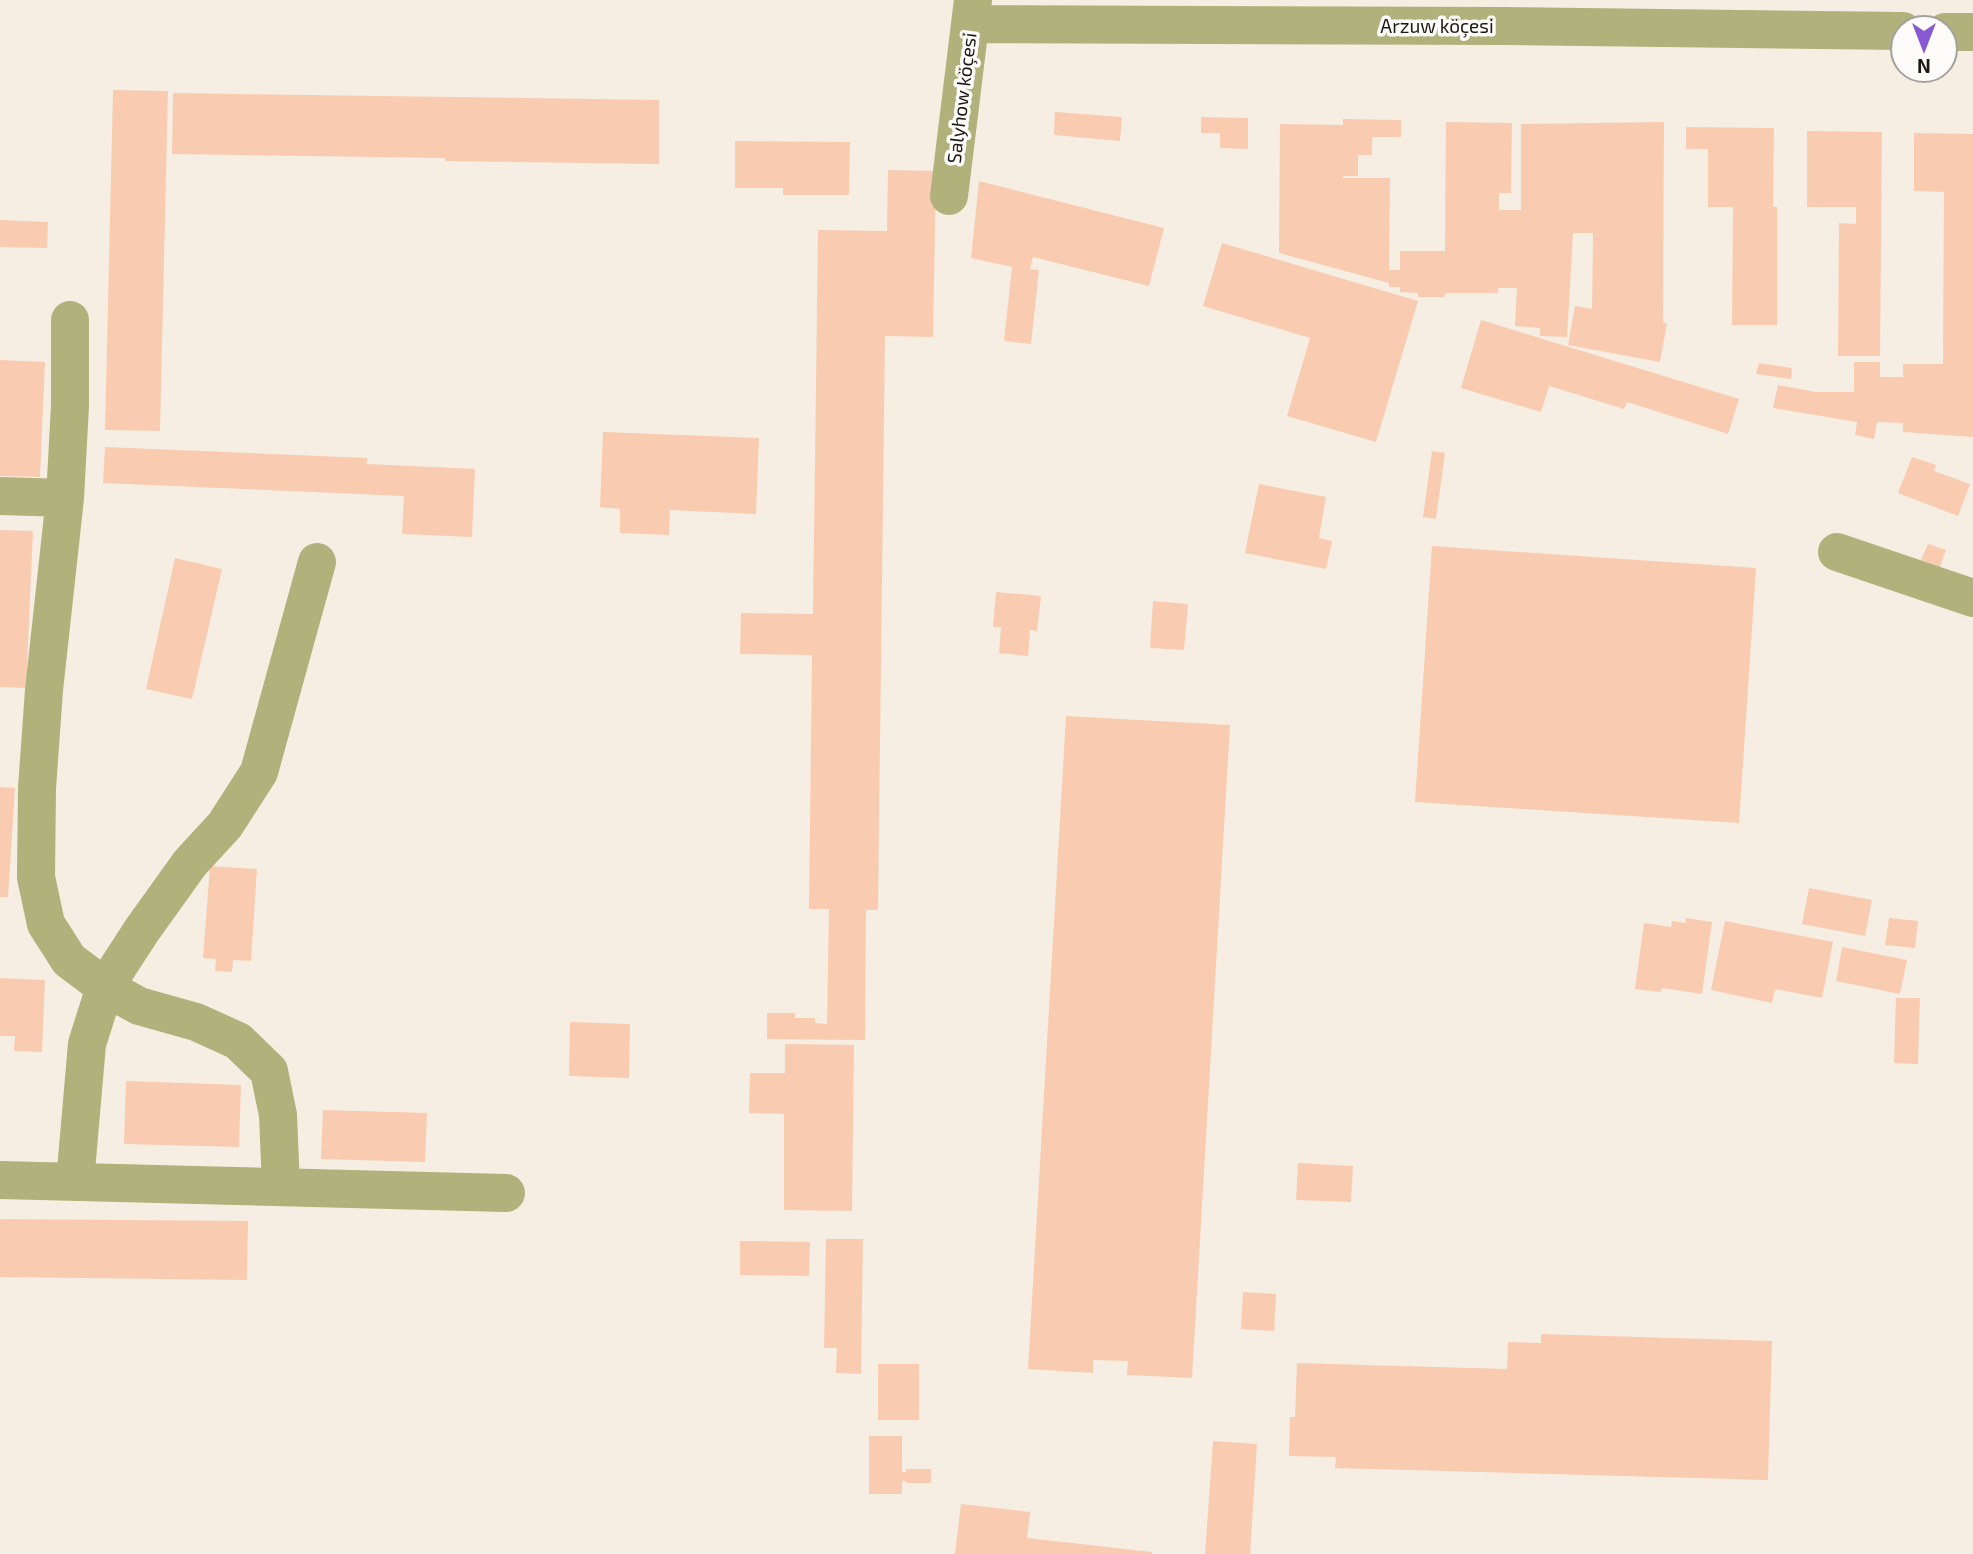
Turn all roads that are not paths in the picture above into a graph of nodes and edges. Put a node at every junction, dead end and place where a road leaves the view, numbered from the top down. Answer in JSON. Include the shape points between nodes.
{"nodes":[{"id":1,"x":972,"y":12,"type":"edge"},
{"id":2,"x":1503,"y":13,"type":"edge"},
{"id":3,"x":1889,"y":31,"type":"edge"},
{"id":4,"x":949,"y":196,"type":"dead end"},
{"id":5,"x":70,"y":320,"type":"dead end"},
{"id":6,"x":0,"y":496,"type":"edge"},
{"id":7,"x":65,"y":498,"type":"junction"},
{"id":8,"x":1837,"y":552,"type":"dead end"},
{"id":9,"x":317,"y":562,"type":"dead end"},
{"id":10,"x":1973,"y":598,"type":"edge"},
{"id":11,"x":106,"y":987,"type":"junction"},
{"id":12,"x":0,"y":1180,"type":"edge"},
{"id":13,"x":75,"y":1182,"type":"junction"},
{"id":14,"x":281,"y":1187,"type":"junction"},
{"id":15,"x":506,"y":1193,"type":"dead end"}],
"edges":[{"from":1,"to":2,"type":"street","name":"Arzuw köçesi"},
{"from":1,"to":4,"type":"street","name":"Salyhow köçesi"},
{"from":2,"to":3,"type":"street","name":"Arzuw köçesi"},
{"from":5,"to":7,"type":"street"},
{"from":6,"to":7,"type":"street"},
{"from":7,"to":11,"type":"street","via":[[44,690],[36,877],[46,925],[69,960]]},
{"from":8,"to":10,"type":"street"},
{"from":9,"to":11,"type":"street","via":[[259,772]]},
{"from":11,"to":13,"type":"street","via":[[87,1044]]},
{"from":11,"to":14,"type":"street","via":[[139,1006],[196,1022],[238,1041],[268,1071],[278,1115]]},
{"from":12,"to":13,"type":"street"},
{"from":13,"to":14,"type":"street"},
{"from":14,"to":15,"type":"street"}]}
